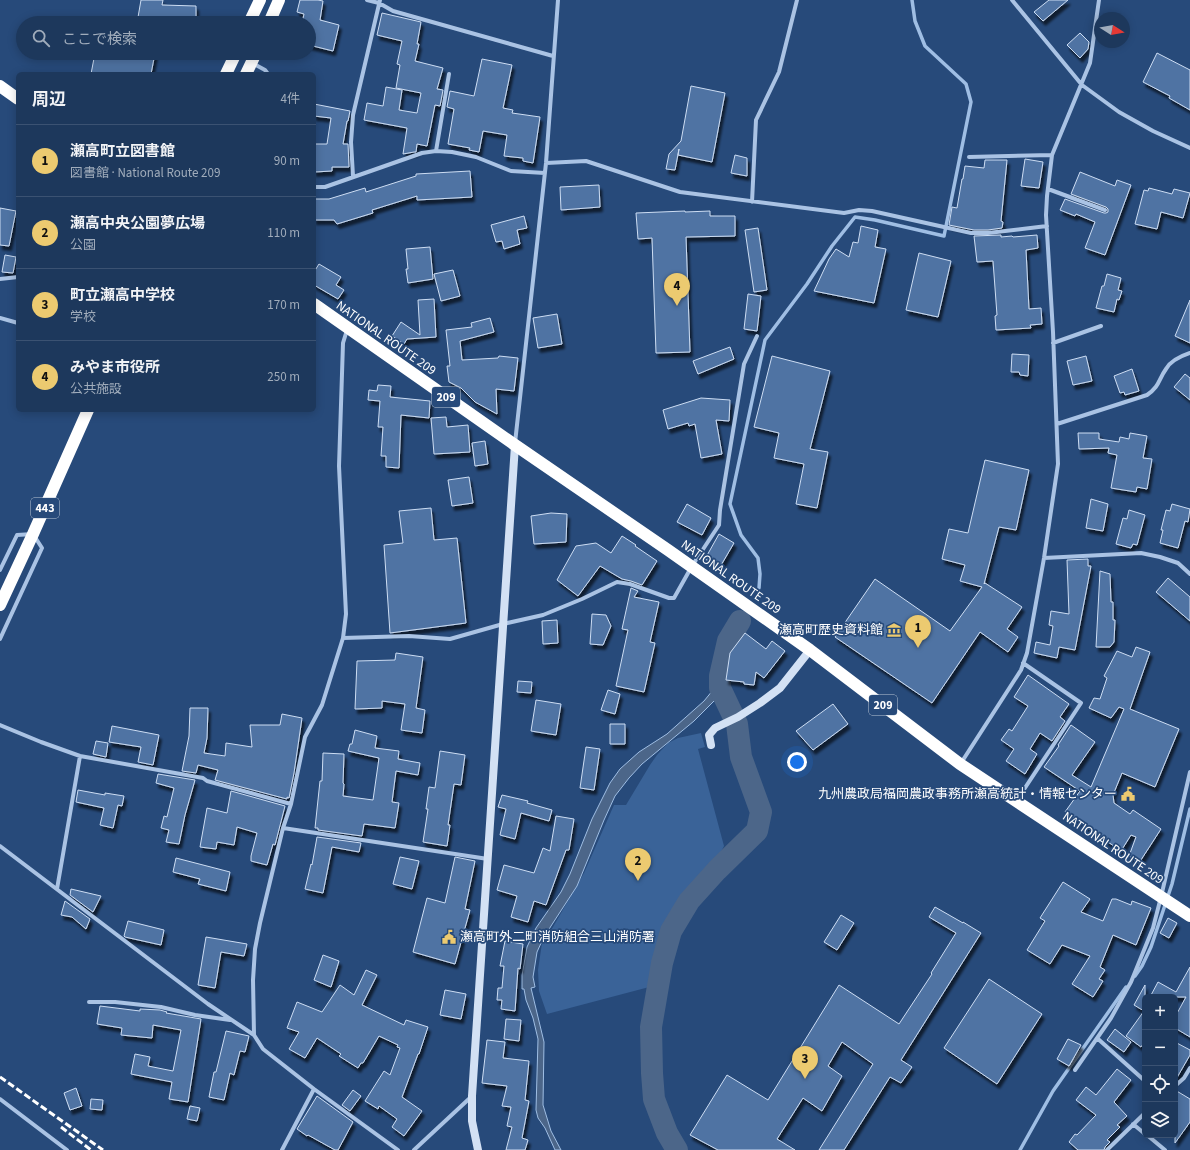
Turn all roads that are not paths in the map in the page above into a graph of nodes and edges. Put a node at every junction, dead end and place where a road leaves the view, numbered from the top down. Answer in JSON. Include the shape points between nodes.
{"nodes":[{"id":1,"x":260,"y":0,"type":"edge"},
{"id":2,"x":279,"y":0,"type":"edge"},
{"id":3,"x":367,"y":0,"type":"edge"},
{"id":4,"x":558,"y":0,"type":"edge"},
{"id":5,"x":797,"y":0,"type":"edge"},
{"id":6,"x":1012,"y":0,"type":"edge"},
{"id":7,"x":1099,"y":0,"type":"edge"},
{"id":8,"x":380,"y":1,"type":"edge"},
{"id":9,"x":252,"y":16,"type":"edge"},
{"id":10,"x":272,"y":16,"type":"edge"},
{"id":11,"x":553,"y":56,"type":"junction"},
{"id":12,"x":233,"y":60,"type":"edge"},
{"id":13,"x":253,"y":60,"type":"edge"},
{"id":14,"x":256,"y":60,"type":"edge"},
{"id":15,"x":227,"y":72,"type":"edge"},
{"id":16,"x":247,"y":72,"type":"edge"},
{"id":17,"x":266,"y":72,"type":"edge"},
{"id":18,"x":449,"y":74,"type":"dead end"},
{"id":19,"x":1082,"y":85,"type":"junction"},
{"id":20,"x":0,"y":86,"type":"edge"},
{"id":21,"x":16,"y":98,"type":"edge"},
{"id":22,"x":1190,"y":148,"type":"edge"},
{"id":23,"x":436,"y":151,"type":"junction"},
{"id":24,"x":1052,"y":155,"type":"junction"},
{"id":25,"x":969,"y":157,"type":"dead end"},
{"id":26,"x":546,"y":163,"type":"junction"},
{"id":27,"x":545,"y":173,"type":"junction"},
{"id":28,"x":353,"y":176,"type":"junction"},
{"id":29,"x":316,"y":187,"type":"edge"},
{"id":30,"x":1048,"y":189,"type":"junction"},
{"id":31,"x":752,"y":202,"type":"junction"},
{"id":32,"x":1105,"y":210,"type":"dead end"},
{"id":33,"x":1047,"y":226,"type":"junction"},
{"id":34,"x":16,"y":277,"type":"edge"},
{"id":35,"x":0,"y":280,"type":"edge"},
{"id":36,"x":316,"y":305,"type":"edge"},
{"id":37,"x":0,"y":318,"type":"edge"},
{"id":38,"x":16,"y":322,"type":"edge"},
{"id":39,"x":1101,"y":326,"type":"dead end"},
{"id":40,"x":347,"y":328,"type":"junction"},
{"id":41,"x":757,"y":336,"type":"dead end"},
{"id":42,"x":1053,"y":343,"type":"junction"},
{"id":43,"x":1190,"y":353,"type":"edge"},
{"id":44,"x":87,"y":412,"type":"edge"},
{"id":45,"x":1057,"y":424,"type":"junction"},
{"id":46,"x":514,"y":445,"type":"junction"},
{"id":47,"x":33,"y":534,"type":"junction"},
{"id":48,"x":1044,"y":558,"type":"junction"},
{"id":49,"x":692,"y":566,"type":"junction"},
{"id":50,"x":0,"y":570,"type":"edge"},
{"id":51,"x":1190,"y":574,"type":"edge"},
{"id":52,"x":0,"y":605,"type":"edge"},
{"id":53,"x":503,"y":624,"type":"junction"},
{"id":54,"x":343,"y":638,"type":"junction"},
{"id":55,"x":0,"y":639,"type":"edge"},
{"id":56,"x":810,"y":650,"type":"junction"},
{"id":57,"x":1023,"y":663,"type":"junction"},
{"id":58,"x":0,"y":725,"type":"edge"},
{"id":59,"x":711,"y":745,"type":"dead end"},
{"id":60,"x":80,"y":756,"type":"junction"},
{"id":61,"x":960,"y":764,"type":"junction"},
{"id":62,"x":1190,"y":772,"type":"edge"},
{"id":63,"x":1017,"y":801,"type":"junction"},
{"id":64,"x":291,"y":804,"type":"junction"},
{"id":65,"x":283,"y":828,"type":"junction"},
{"id":66,"x":0,"y":846,"type":"edge"},
{"id":67,"x":488,"y":859,"type":"junction"},
{"id":68,"x":57,"y":889,"type":"junction"},
{"id":69,"x":1161,"y":897,"type":"junction"},
{"id":70,"x":1190,"y":916,"type":"edge"},
{"id":71,"x":89,"y":1002,"type":"dead end"},
{"id":72,"x":232,"y":1020,"type":"junction"},
{"id":73,"x":254,"y":1035,"type":"junction"},
{"id":74,"x":1097,"y":1038,"type":"junction"},
{"id":75,"x":1190,"y":1068,"type":"edge"},
{"id":76,"x":1075,"y":1070,"type":"dead end"},
{"id":77,"x":1142,"y":1078,"type":"edge"},
{"id":78,"x":1178,"y":1083,"type":"edge"},
{"id":79,"x":314,"y":1090,"type":"junction"},
{"id":80,"x":472,"y":1096,"type":"junction"},
{"id":81,"x":0,"y":1099,"type":"edge"},
{"id":82,"x":1142,"y":1116,"type":"edge"},
{"id":83,"x":1133,"y":1124,"type":"junction"},
{"id":84,"x":1142,"y":1131,"type":"edge"},
{"id":85,"x":1151,"y":1138,"type":"edge"},
{"id":86,"x":68,"y":1150,"type":"edge"},
{"id":87,"x":282,"y":1150,"type":"edge"},
{"id":88,"x":398,"y":1150,"type":"edge"},
{"id":89,"x":414,"y":1150,"type":"edge"},
{"id":90,"x":478,"y":1150,"type":"edge"},
{"id":91,"x":1107,"y":1150,"type":"edge"},
{"id":92,"x":1165,"y":1150,"type":"edge"}],
"edges":[{"from":1,"to":9,"type":"highway"},
{"from":2,"to":10,"type":"highway"},
{"from":3,"to":8,"type":"street"},
{"from":4,"to":11,"type":"street"},
{"from":5,"to":31,"type":"street","via":[[779,72],[756,120]]},
{"from":6,"to":19,"type":"street"},
{"from":7,"to":19,"type":"street","via":[[1090,63]]},
{"from":8,"to":11,"type":"street","via":[[393,11]]},
{"from":8,"to":28,"type":"street","via":[[353,115]]},
{"from":11,"to":26,"type":"street"},
{"from":12,"to":15,"type":"highway"},
{"from":13,"to":16,"type":"highway"},
{"from":14,"to":17,"type":"street"},
{"from":18,"to":23,"type":"street"},
{"from":19,"to":22,"type":"street","via":[[1119,112]]},
{"from":19,"to":24,"type":"street"},
{"from":20,"to":21,"type":"highway"},
{"from":23,"to":27,"type":"street","via":[[476,157],[511,171]]},
{"from":23,"to":28,"type":"street","via":[[422,153]]},
{"from":24,"to":25,"type":"street"},
{"from":24,"to":30,"type":"street"},
{"from":26,"to":27,"type":"street"},
{"from":26,"to":31,"type":"street","via":[[586,161],[680,192]]},
{"from":27,"to":46,"type":"street"},
{"from":28,"to":29,"type":"street","via":[[326,187]]},
{"from":30,"to":32,"type":"street"},
{"from":30,"to":33,"type":"street"},
{"from":31,"to":33,"type":"street","via":[[844,213],[872,211],[971,233]]},
{"from":33,"to":42,"type":"street"},
{"from":34,"to":35,"type":"street"},
{"from":36,"to":40,"type":"highway","name":"NATIONAL ROUTE 209","number":"209"},
{"from":37,"to":38,"type":"street"},
{"from":39,"to":42,"type":"street"},
{"from":40,"to":46,"type":"highway","name":"NATIONAL ROUTE 209","number":"209"},
{"from":40,"to":54,"type":"street","via":[[343,343],[339,466],[346,614]]},
{"from":41,"to":49,"type":"street","via":[[744,364],[719,525]]},
{"from":42,"to":45,"type":"street"},
{"from":43,"to":45,"type":"street","via":[[1172,361],[1154,390],[1147,395]]},
{"from":44,"to":47,"type":"highway","number":"443"},
{"from":45,"to":48,"type":"street","via":[[1058,464]]},
{"from":46,"to":49,"type":"highway","name":"NATIONAL ROUTE 209","number":"209"},
{"from":46,"to":53,"type":"street"},
{"from":47,"to":50,"type":"street","via":[[17,535]]},
{"from":47,"to":52,"type":"highway","number":"443"},
{"from":47,"to":55,"type":"street","via":[[42,548]]},
{"from":48,"to":51,"type":"street","via":[[1140,553],[1178,563]]},
{"from":48,"to":57,"type":"street"},
{"from":49,"to":53,"type":"street","via":[[674,598],[617,582],[543,615]]},
{"from":49,"to":56,"type":"highway","name":"NATIONAL ROUTE 209","number":"209"},
{"from":53,"to":54,"type":"street","via":[[450,639],[409,636]]},
{"from":53,"to":67,"type":"street"},
{"from":54,"to":64,"type":"street","via":[[322,705],[305,737]]},
{"from":56,"to":59,"type":"street","via":[[780,688],[744,713],[715,728],[709,735]]},
{"from":56,"to":61,"type":"highway","name":"NATIONAL ROUTE 209","number":"209"},
{"from":57,"to":61,"type":"street","via":[[1021,670]]},
{"from":57,"to":63,"type":"street","via":[[1080,703]]},
{"from":58,"to":60,"type":"street"},
{"from":60,"to":64,"type":"street","via":[[203,778],[207,782]]},
{"from":60,"to":68,"type":"street"},
{"from":61,"to":63,"type":"highway","name":"NATIONAL ROUTE 209","number":"209"},
{"from":62,"to":69,"type":"street"},
{"from":63,"to":69,"type":"highway","name":"NATIONAL ROUTE 209","number":"209"},
{"from":64,"to":65,"type":"street"},
{"from":65,"to":67,"type":"street"},
{"from":65,"to":73,"type":"street","via":[[255,949]]},
{"from":66,"to":68,"type":"street"},
{"from":67,"to":80,"type":"street"},
{"from":68,"to":72,"type":"street"},
{"from":69,"to":70,"type":"highway","name":"NATIONAL ROUTE 209","number":"209"},
{"from":69,"to":74,"type":"street","via":[[1153,928],[1131,982]]},
{"from":71,"to":72,"type":"street","via":[[162,1007]]},
{"from":72,"to":73,"type":"street"},
{"from":73,"to":79,"type":"street","via":[[263,1050]]},
{"from":74,"to":76,"type":"street"},
{"from":74,"to":77,"type":"street"},
{"from":75,"to":78,"type":"street"},
{"from":79,"to":87,"type":"street"},
{"from":79,"to":88,"type":"street"},
{"from":80,"to":89,"type":"street"},
{"from":80,"to":90,"type":"street","via":[[472,1121]]},
{"from":81,"to":86,"type":"street"},
{"from":82,"to":83,"type":"street"},
{"from":83,"to":84,"type":"street"},
{"from":83,"to":91,"type":"street"},
{"from":85,"to":92,"type":"street"}]}
